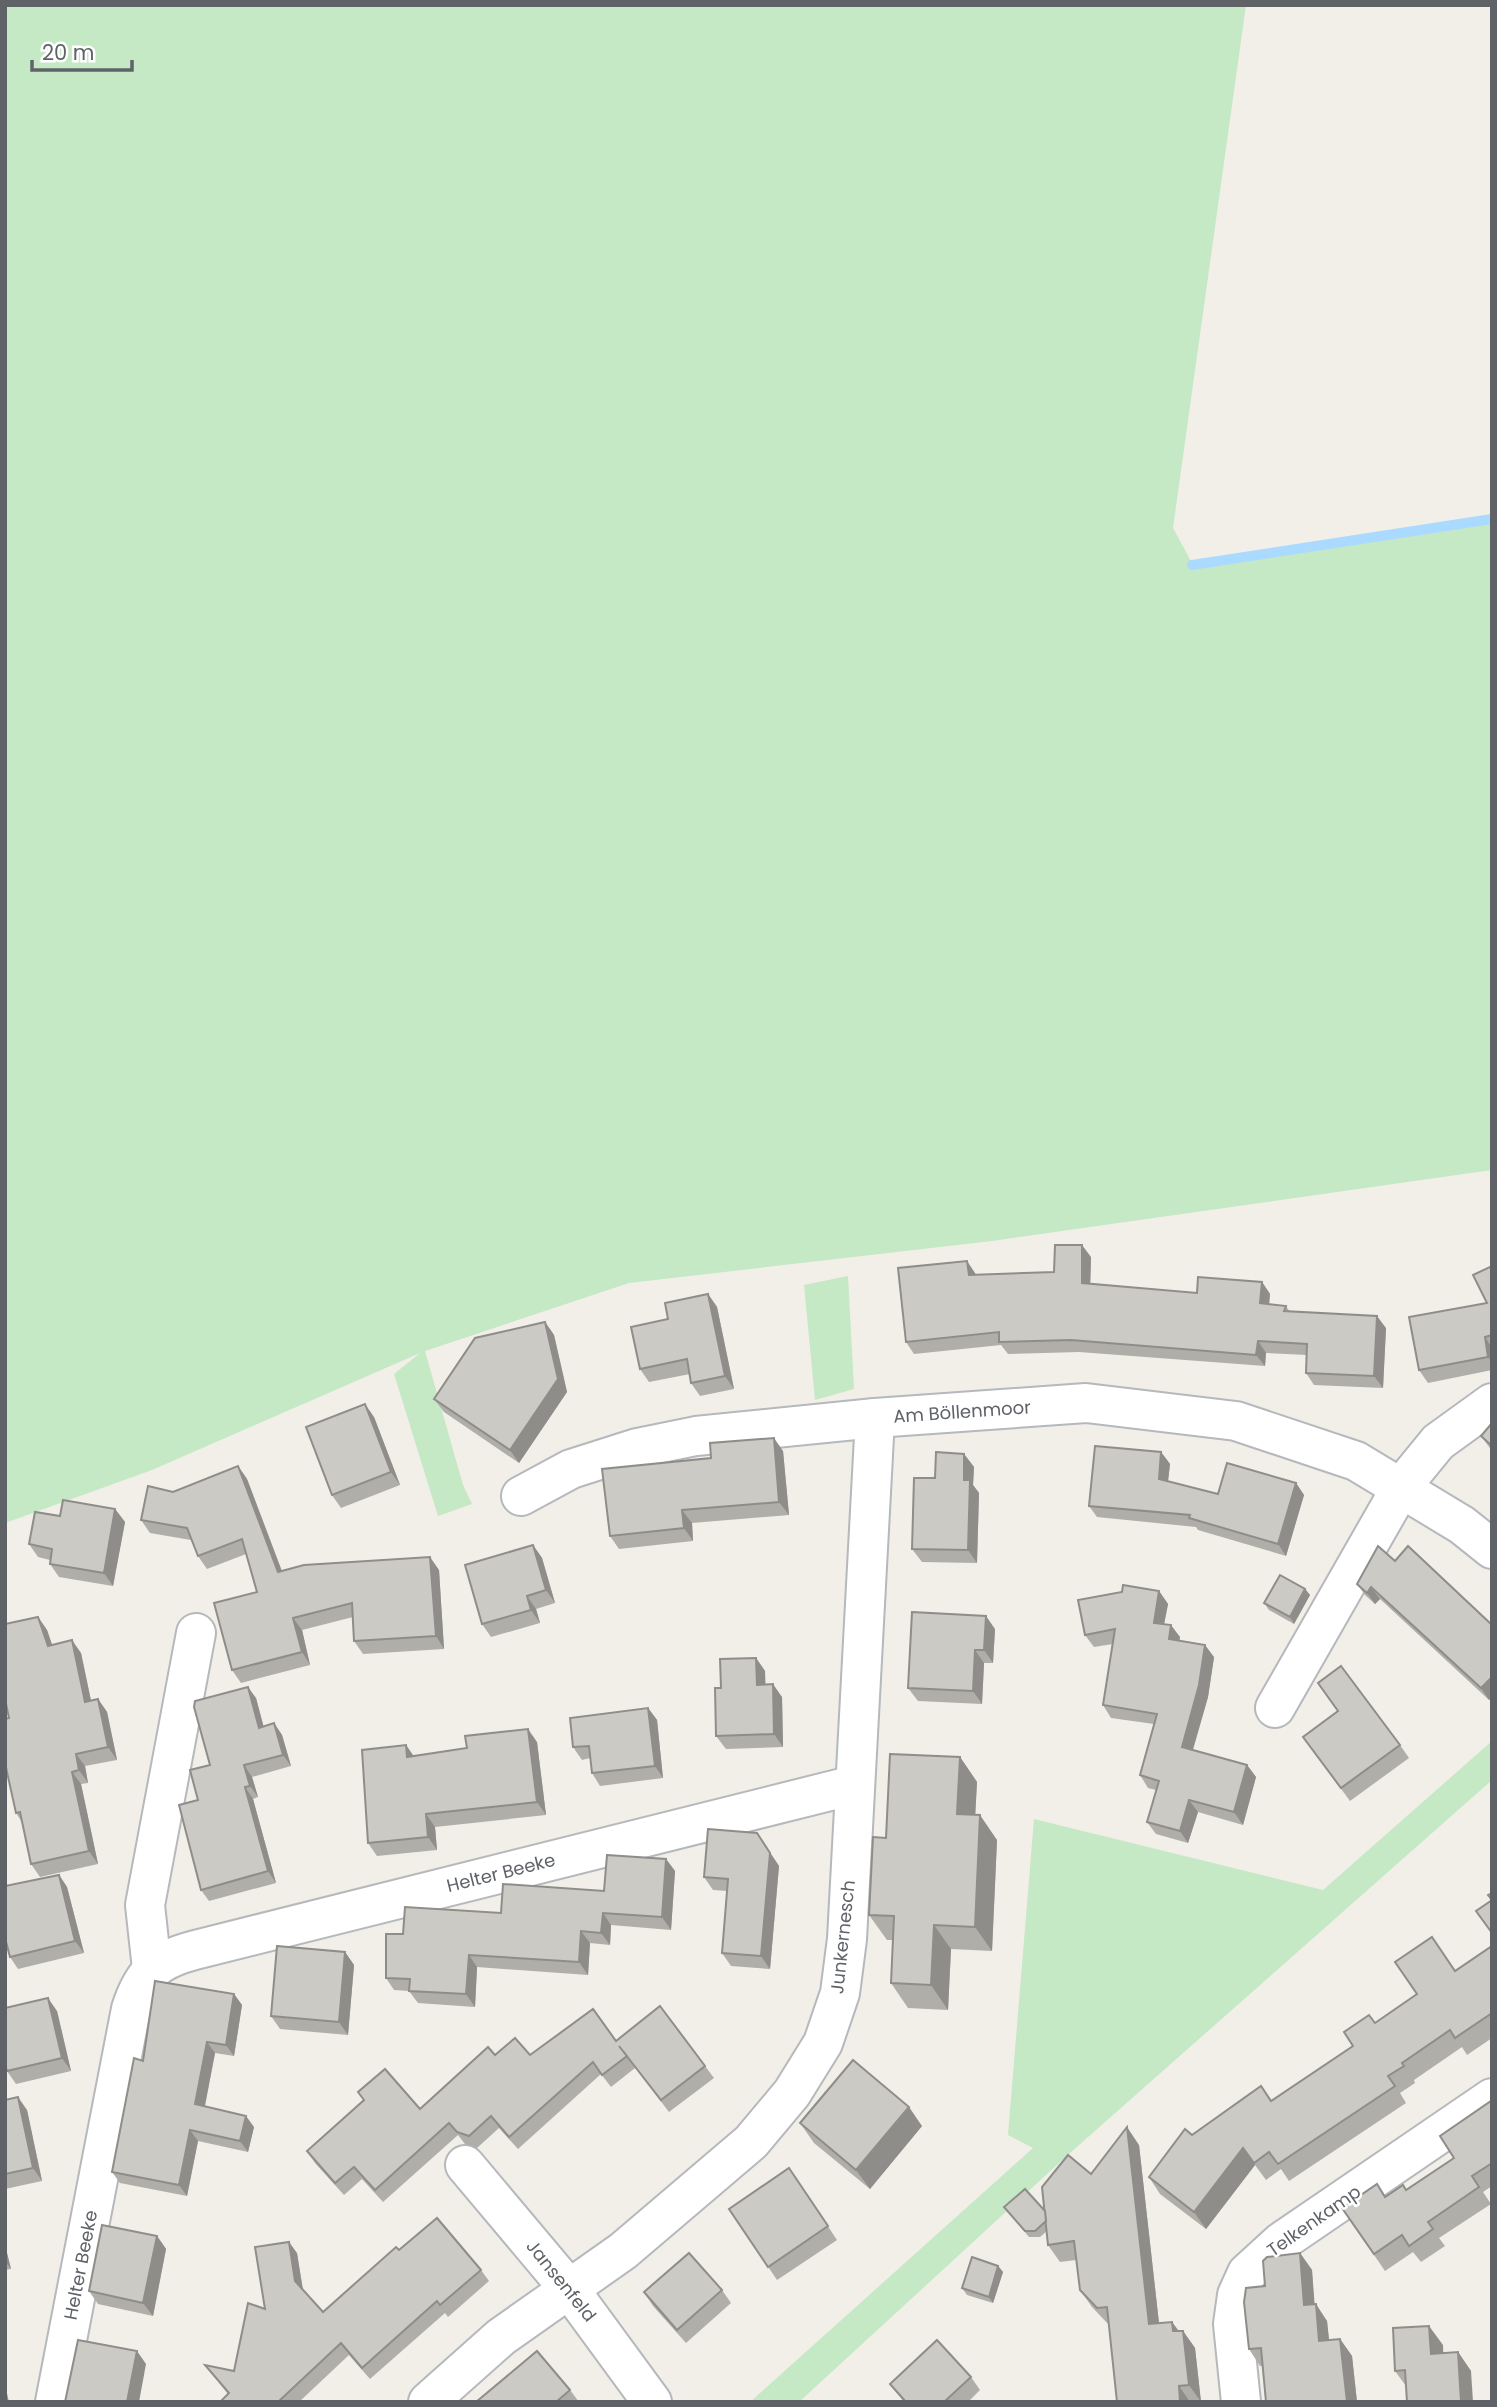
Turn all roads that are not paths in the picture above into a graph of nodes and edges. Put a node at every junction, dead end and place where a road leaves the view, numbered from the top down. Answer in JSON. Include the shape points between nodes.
{"nodes":[{"id":1,"x":1492,"y":1403,"type":"edge"},
{"id":2,"x":875,"y":1418,"type":"junction"},
{"id":3,"x":1402,"y":1486,"type":"junction"},
{"id":4,"x":521,"y":1496,"type":"dead end"},
{"id":5,"x":1492,"y":1549,"type":"edge"},
{"id":6,"x":196,"y":1633,"type":"dead end"},
{"id":7,"x":1275,"y":1708,"type":"dead end"},
{"id":8,"x":854,"y":1785,"type":"junction"},
{"id":9,"x":152,"y":1969,"type":"junction"},
{"id":10,"x":1492,"y":2098,"type":"edge"},
{"id":11,"x":465,"y":2165,"type":"dead end"},
{"id":12,"x":570,"y":2290,"type":"junction"},
{"id":13,"x":55,"y":2402,"type":"edge"},
{"id":14,"x":428,"y":2402,"type":"edge"},
{"id":15,"x":652,"y":2402,"type":"edge"},
{"id":16,"x":1241,"y":2402,"type":"edge"}],
"edges":[{"from":1,"to":3,"type":"street","via":[[1438,1442]]},
{"from":2,"to":3,"type":"street","name":"Am Böllenmoor","via":[[1086,1403],[1168,1411],[1236,1421],[1356,1461]]},
{"from":2,"to":4,"type":"street","name":"Am Böllenmoor","via":[[695,1436],[637,1448],[570,1469]]},
{"from":2,"to":8,"type":"street","name":"Junkernesch"},
{"from":3,"to":5,"type":"street","name":"Am Böllenmoor"},
{"from":3,"to":7,"type":"street"},
{"from":6,"to":9,"type":"street","via":[[145,1905]]},
{"from":8,"to":9,"type":"street","name":"Helter Beeke","via":[[195,1950],[169,1957]]},
{"from":8,"to":12,"type":"street","name":"Junkernesch","via":[[847,1940],[839,1993],[823,2043],[792,2093],[751,2142]]},
{"from":9,"to":13,"type":"street","name":"Helter Beeke","via":[[139,1986],[131,2009]]},
{"from":10,"to":16,"type":"street","name":"Telkenkamp","via":[[1273,2248],[1247,2273],[1237,2295],[1233,2324]]},
{"from":11,"to":12,"type":"street","name":"Jansenfeld"},
{"from":12,"to":14,"type":"street","name":"Junkernesch","via":[[502,2337]]},
{"from":12,"to":15,"type":"street","name":"Jansenfeld"}]}
